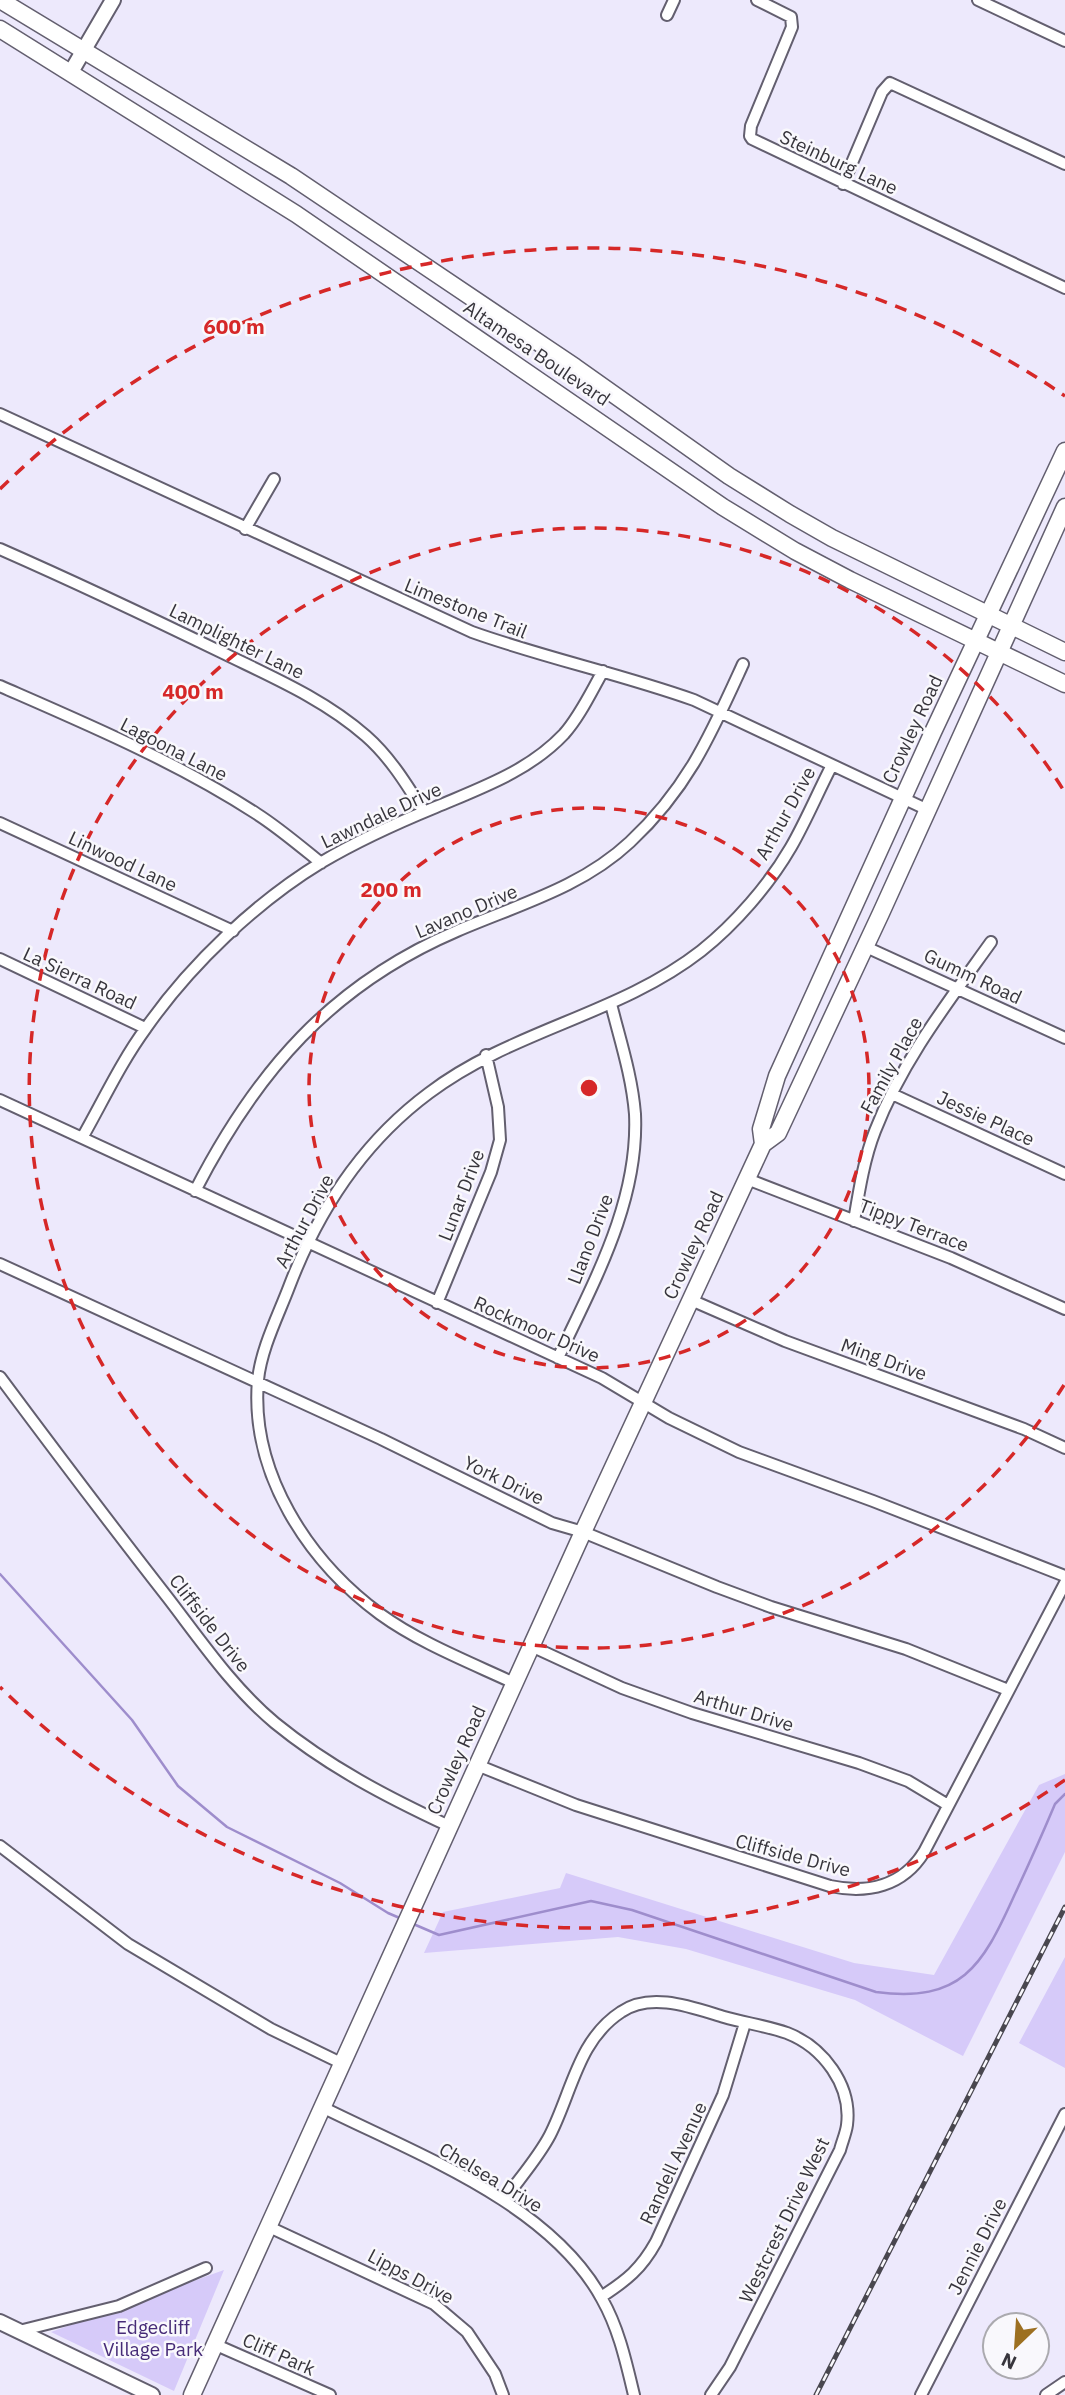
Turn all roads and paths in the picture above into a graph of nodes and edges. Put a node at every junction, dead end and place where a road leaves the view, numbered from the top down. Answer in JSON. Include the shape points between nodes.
{"nodes":[{"id":1,"x":0,"y":0,"type":"edge"},
{"id":2,"x":113,"y":0,"type":"edge"},
{"id":3,"x":674,"y":0,"type":"edge"},
{"id":4,"x":757,"y":0,"type":"edge"},
{"id":5,"x":978,"y":0,"type":"edge"},
{"id":6,"x":667,"y":15,"type":"dead end"},
{"id":7,"x":0,"y":29,"type":"edge"},
{"id":8,"x":1065,"y":41,"type":"edge"},
{"id":9,"x":84,"y":51,"type":"junction"},
{"id":10,"x":71,"y":72,"type":"junction"},
{"id":11,"x":1065,"y":164,"type":"edge"},
{"id":12,"x":843,"y":184,"type":"junction"},
{"id":13,"x":457,"y":287,"type":"junction"},
{"id":14,"x":1065,"y":288,"type":"edge"},
{"id":15,"x":441,"y":312,"type":"junction"},
{"id":16,"x":0,"y":414,"type":"edge"},
{"id":17,"x":1065,"y":451,"type":"edge"},
{"id":18,"x":274,"y":480,"type":"dead end"},
{"id":19,"x":1065,"y":507,"type":"edge"},
{"id":20,"x":785,"y":511,"type":"junction"},
{"id":21,"x":245,"y":529,"type":"junction"},
{"id":22,"x":769,"y":536,"type":"junction"},
{"id":23,"x":0,"y":549,"type":"edge"},
{"id":24,"x":988,"y":614,"type":"junction"},
{"id":25,"x":1011,"y":626,"type":"junction"},
{"id":26,"x":976,"y":640,"type":"junction"},
{"id":27,"x":1000,"y":651,"type":"junction"},
{"id":28,"x":1065,"y":652,"type":"edge"},
{"id":29,"x":743,"y":664,"type":"dead end"},
{"id":30,"x":603,"y":671,"type":"junction"},
{"id":31,"x":1065,"y":684,"type":"edge"},
{"id":32,"x":0,"y":686,"type":"edge"},
{"id":33,"x":721,"y":712,"type":"junction"},
{"id":34,"x":832,"y":765,"type":"junction"},
{"id":35,"x":903,"y":798,"type":"junction"},
{"id":36,"x":928,"y":810,"type":"junction"},
{"id":37,"x":424,"y":812,"type":"junction"},
{"id":38,"x":0,"y":823,"type":"edge"},
{"id":39,"x":321,"y":863,"type":"junction"},
{"id":40,"x":233,"y":931,"type":"junction"},
{"id":41,"x":992,"y":942,"type":"dead end"},
{"id":42,"x":866,"y":947,"type":"junction"},
{"id":43,"x":0,"y":959,"type":"edge"},
{"id":44,"x":958,"y":989,"type":"junction"},
{"id":45,"x":611,"y":1003,"type":"junction"},
{"id":46,"x":145,"y":1028,"type":"junction"},
{"id":47,"x":1065,"y":1038,"type":"edge"},
{"id":48,"x":486,"y":1055,"type":"junction"},
{"id":49,"x":892,"y":1094,"type":"junction"},
{"id":50,"x":0,"y":1100,"type":"edge"},
{"id":51,"x":82,"y":1138,"type":"junction"},
{"id":52,"x":763,"y":1144,"type":"junction"},
{"id":53,"x":1065,"y":1174,"type":"edge"},
{"id":54,"x":747,"y":1179,"type":"junction"},
{"id":55,"x":195,"y":1191,"type":"junction"},
{"id":56,"x":854,"y":1220,"type":"junction"},
{"id":57,"x":309,"y":1244,"type":"junction"},
{"id":58,"x":0,"y":1264,"type":"edge"},
{"id":59,"x":691,"y":1300,"type":"junction"},
{"id":60,"x":437,"y":1303,"type":"junction"},
{"id":61,"x":1065,"y":1309,"type":"edge"},
{"id":62,"x":558,"y":1358,"type":"junction"},
{"id":63,"x":0,"y":1377,"type":"edge"},
{"id":64,"x":258,"y":1382,"type":"junction"},
{"id":65,"x":643,"y":1402,"type":"junction"},
{"id":66,"x":1065,"y":1448,"type":"edge"},
{"id":67,"x":583,"y":1532,"type":"junction"},
{"id":68,"x":1065,"y":1576,"type":"edge"},
{"id":69,"x":1065,"y":1583,"type":"edge"},
{"id":70,"x":531,"y":1646,"type":"junction"},
{"id":71,"x":514,"y":1683,"type":"junction"},
{"id":72,"x":1008,"y":1690,"type":"junction"},
{"id":73,"x":477,"y":1765,"type":"junction"},
{"id":74,"x":948,"y":1805,"type":"junction"},
{"id":75,"x":449,"y":1826,"type":"junction"},
{"id":76,"x":0,"y":1846,"type":"edge"},
{"id":77,"x":745,"y":2023,"type":"junction"},
{"id":78,"x":341,"y":2063,"type":"junction"},
{"id":79,"x":321,"y":2107,"type":"junction"},
{"id":80,"x":1065,"y":2114,"type":"edge"},
{"id":81,"x":1061,"y":2132,"type":"edge"},
{"id":82,"x":504,"y":2200,"type":"junction"},
{"id":83,"x":267,"y":2226,"type":"junction"},
{"id":84,"x":206,"y":2268,"type":"dead end"},
{"id":85,"x":601,"y":2297,"type":"junction"},
{"id":86,"x":0,"y":2322,"type":"edge"},
{"id":87,"x":19,"y":2331,"type":"junction"},
{"id":88,"x":0,"y":2335,"type":"edge"},
{"id":89,"x":214,"y":2344,"type":"junction"},
{"id":90,"x":1065,"y":2382,"type":"edge"},
{"id":91,"x":152,"y":2395,"type":"edge"},
{"id":92,"x":191,"y":2395,"type":"edge"},
{"id":93,"x":330,"y":2395,"type":"edge"},
{"id":94,"x":503,"y":2395,"type":"edge"},
{"id":95,"x":634,"y":2395,"type":"edge"},
{"id":96,"x":710,"y":2395,"type":"edge"},
{"id":97,"x":921,"y":2395,"type":"edge"},
{"id":98,"x":1046,"y":2395,"type":"edge"}],
"edges":[{"from":1,"to":9,"type":"main road","name":"Altamesa Boulevard"},
{"from":2,"to":9,"type":"street"},
{"from":3,"to":6,"type":"street"},
{"from":4,"to":12,"type":"street","name":"Steinburg Lane","via":[[785,13],[792,27],[750,136]]},
{"from":5,"to":8,"type":"street"},
{"from":7,"to":10,"type":"main road","name":"Altamesa Boulevard"},
{"from":9,"to":10,"type":"street"},
{"from":9,"to":13,"type":"main road","name":"Altamesa Boulevard","via":[[291,176]]},
{"from":10,"to":15,"type":"main road","name":"Altamesa Boulevard"},
{"from":11,"to":12,"type":"street","via":[[890,83]]},
{"from":12,"to":14,"type":"street","name":"Steinburg Lane"},
{"from":13,"to":15,"type":"main road"},
{"from":13,"to":20,"type":"main road","name":"Altamesa Boulevard"},
{"from":15,"to":22,"type":"main road","name":"Altamesa Boulevard"},
{"from":16,"to":21,"type":"street","name":"Limestone Trail"},
{"from":17,"to":24,"type":"main road","name":"Crowley Road"},
{"from":18,"to":21,"type":"street"},
{"from":19,"to":25,"type":"main road","name":"Crowley Road"},
{"from":20,"to":22,"type":"main road"},
{"from":20,"to":24,"type":"main road","name":"Altamesa Boulevard"},
{"from":21,"to":30,"type":"street","name":"Limestone Trail","via":[[472,632]]},
{"from":22,"to":26,"type":"main road","name":"Altamesa Boulevard"},
{"from":23,"to":37,"type":"street","name":"Lamplighter Lane","via":[[323,704],[379,748]]},
{"from":24,"to":25,"type":"main road","name":"Altamesa Boulevard"},
{"from":24,"to":26,"type":"main road","name":"Crowley Road"},
{"from":25,"to":27,"type":"main road","name":"Crowley Road"},
{"from":25,"to":28,"type":"main road","name":"Altamesa Boulevard"},
{"from":26,"to":27,"type":"main road","name":"Altamesa Boulevard"},
{"from":26,"to":35,"type":"main road","name":"Crowley Road"},
{"from":27,"to":31,"type":"main road","name":"Altamesa Boulevard"},
{"from":27,"to":36,"type":"main road","name":"Crowley Road"},
{"from":29,"to":33,"type":"street","name":"Lavano Drive"},
{"from":30,"to":33,"type":"street","name":"Limestone Trail"},
{"from":30,"to":37,"type":"street","name":"Lawndale Drive","via":[[565,732],[539,757],[510,776]]},
{"from":32,"to":39,"type":"street","name":"Lagoona Lane","via":[[201,780],[259,815]]},
{"from":33,"to":34,"type":"street","name":"Limestone Trail"},
{"from":33,"to":55,"type":"street","name":"Lavano Drive","via":[[691,770],[664,808],[587,876],[416,951],[331,1008],[255,1089]]},
{"from":34,"to":35,"type":"street","name":"Limestone Trail"},
{"from":34,"to":45,"type":"street","name":"Arthur Drive","via":[[790,848],[750,901],[700,951]]},
{"from":35,"to":36,"type":"street","name":"Limestone Trail"},
{"from":35,"to":52,"type":"main road","name":"Crowley Road","via":[[777,1076],[761,1129]]},
{"from":36,"to":42,"type":"main road","name":"Crowley Road"},
{"from":37,"to":39,"type":"street","name":"Lawndale Drive"},
{"from":38,"to":40,"type":"street","name":"Linwood Lane"},
{"from":39,"to":40,"type":"street","name":"Lawndale Drive","via":[[275,894]]},
{"from":40,"to":46,"type":"street","name":"Lawndale Drive"},
{"from":41,"to":44,"type":"street","name":"Family Place"},
{"from":42,"to":44,"type":"street","name":"Gumm Road"},
{"from":42,"to":52,"type":"main road","name":"Crowley Road","via":[[778,1133]]},
{"from":43,"to":46,"type":"street","name":"La Sierra Road"},
{"from":44,"to":47,"type":"street","name":"Gumm Road"},
{"from":44,"to":49,"type":"street","name":"Family Place","via":[[912,1055]]},
{"from":45,"to":48,"type":"street","name":"Arthur Drive"},
{"from":45,"to":62,"type":"street","name":"Llano Drive","via":[[635,1112],[629,1185],[615,1233]]},
{"from":46,"to":51,"type":"street","name":"Lawndale Drive"},
{"from":48,"to":57,"type":"street","name":"Arthur Drive","via":[[427,1094],[370,1145],[340,1185]]},
{"from":48,"to":60,"type":"street","name":"Lunar Drive","via":[[500,1140]]},
{"from":49,"to":53,"type":"street","name":"Jessie Place"},
{"from":49,"to":56,"type":"street","name":"Family Place","via":[[875,1132]]},
{"from":50,"to":51,"type":"street","name":"Rockmoor Drive"},
{"from":51,"to":55,"type":"street","name":"Rockmoor Drive"},
{"from":52,"to":54,"type":"main road","name":"Crowley Road"},
{"from":54,"to":56,"type":"street","name":"Tippy Terrace"},
{"from":54,"to":59,"type":"main road","name":"Crowley Road"},
{"from":55,"to":57,"type":"street","name":"Rockmoor Drive"},
{"from":56,"to":61,"type":"street","name":"Tippy Terrace"},
{"from":57,"to":60,"type":"street","name":"Rockmoor Drive"},
{"from":57,"to":64,"type":"street","name":"Arthur Drive","via":[[294,1274]]},
{"from":58,"to":64,"type":"street","name":"York Drive"},
{"from":59,"to":65,"type":"main road","name":"Crowley Road"},
{"from":59,"to":66,"type":"street","name":"Ming Drive","via":[[785,1341]]},
{"from":60,"to":62,"type":"street","name":"Rockmoor Drive"},
{"from":62,"to":65,"type":"street","name":"Rockmoor Drive"},
{"from":63,"to":75,"type":"street","name":"Cliffside Drive","via":[[249,1699],[323,1759]]},
{"from":64,"to":67,"type":"street","name":"York Drive","via":[[552,1523]]},
{"from":64,"to":71,"type":"street","name":"Arthur Drive","via":[[261,1441],[271,1472],[290,1513],[323,1562],[405,1630]]},
{"from":65,"to":67,"type":"main road","name":"Crowley Road"},
{"from":65,"to":68,"type":"street","name":"Rockmoor Drive","via":[[739,1452]]},
{"from":67,"to":70,"type":"main road","name":"Crowley Road"},
{"from":67,"to":72,"type":"street","name":"York Drive","via":[[717,1587],[906,1649]]},
{"from":69,"to":72,"type":"street","name":"Cliffside Drive"},
{"from":70,"to":71,"type":"main road","name":"Crowley Road"},
{"from":70,"to":74,"type":"street","name":"Arthur Drive","via":[[680,1709],[908,1781]]},
{"from":71,"to":73,"type":"main road","name":"Crowley Road"},
{"from":72,"to":74,"type":"street","name":"Cliffside Drive"},
{"from":73,"to":74,"type":"street","name":"Cliffside Drive","via":[[576,1805],[846,1890],[883,1886],[909,1871]]},
{"from":73,"to":75,"type":"main road","name":"Crowley Road"},
{"from":75,"to":78,"type":"main road","name":"Crowley Road"},
{"from":76,"to":78,"type":"street","via":[[128,1944],[271,2029]]},
{"from":77,"to":82,"type":"street","name":"Westcrest Drive West","via":[[668,2003],[622,2011],[595,2036],[549,2135]]},
{"from":77,"to":85,"type":"street","name":"Randell Avenue","via":[[723,2095],[656,2242],[627,2280]]},
{"from":77,"to":96,"type":"street","name":"Westcrest Drive West","via":[[786,2033],[823,2059],[839,2080],[847,2125],[829,2174],[730,2367]]},
{"from":78,"to":79,"type":"main road","name":"Crowley Road"},
{"from":79,"to":82,"type":"street","name":"Chelsea Drive"},
{"from":79,"to":83,"type":"main road","name":"Crowley Road"},
{"from":80,"to":81,"type":"street","name":"Jennie Drive"},
{"from":81,"to":97,"type":"street","name":"Jennie Drive"},
{"from":82,"to":85,"type":"street","name":"Chelsea Drive","via":[[563,2247]]},
{"from":83,"to":89,"type":"main road","name":"Crowley Road"},
{"from":83,"to":94,"type":"street","name":"Lipps Drive","via":[[434,2304],[467,2332]]},
{"from":84,"to":87,"type":"street","via":[[119,2306]]},
{"from":85,"to":95,"type":"street","name":"Chelsea Drive","via":[[621,2343]]},
{"from":86,"to":87,"type":"street"},
{"from":87,"to":88,"type":"street"},
{"from":87,"to":91,"type":"street"},
{"from":89,"to":92,"type":"main road","name":"Crowley Road"},
{"from":89,"to":93,"type":"street","name":"Cliff Park"},
{"from":90,"to":98,"type":"street"}]}
